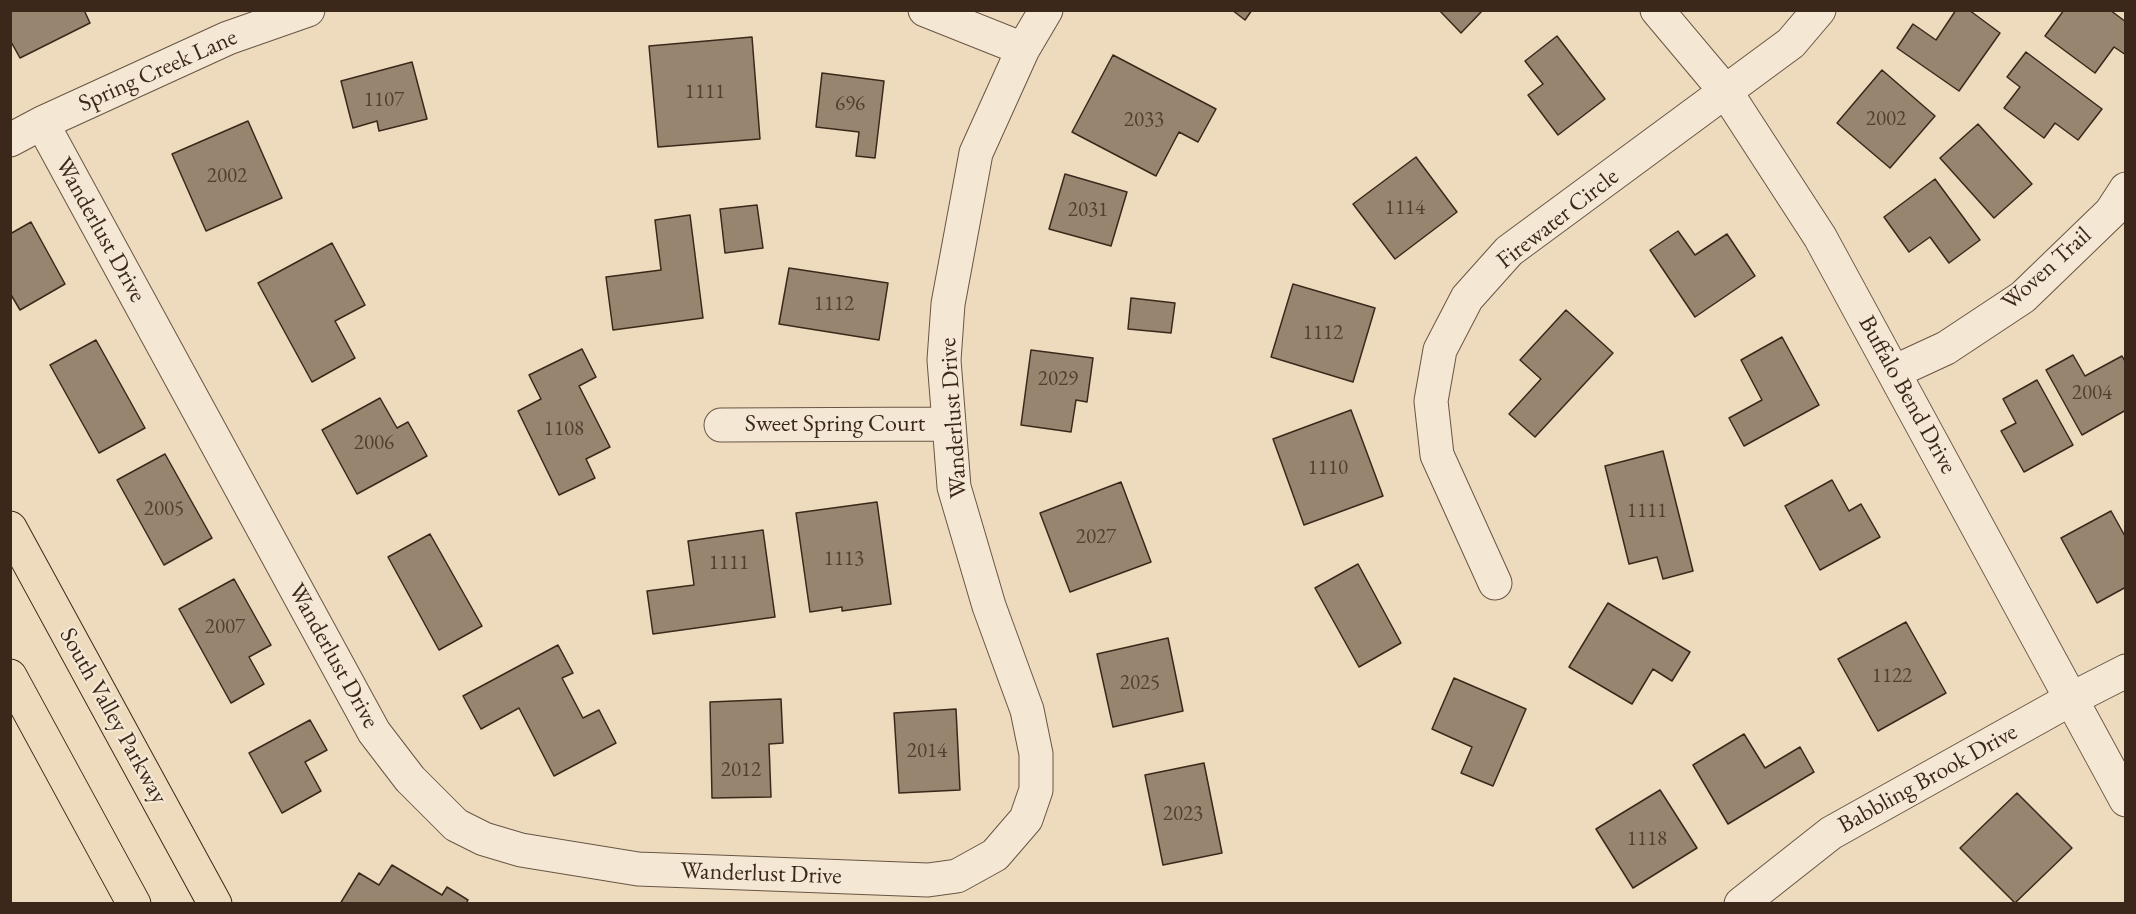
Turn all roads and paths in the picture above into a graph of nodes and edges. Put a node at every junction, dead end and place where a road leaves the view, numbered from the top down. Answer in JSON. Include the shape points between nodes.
{"nodes":[{"id":1,"x":308,"y":10,"type":"edge"},
{"id":2,"x":925,"y":10,"type":"edge"},
{"id":3,"x":1046,"y":10,"type":"edge"},
{"id":4,"x":1657,"y":10,"type":"edge"},
{"id":5,"x":1819,"y":10,"type":"edge"},
{"id":6,"x":1023,"y":49,"type":"junction"},
{"id":7,"x":1726,"y":92,"type":"junction"},
{"id":8,"x":42,"y":123,"type":"junction"},
{"id":9,"x":10,"y":140,"type":"edge"},
{"id":10,"x":2126,"y":189,"type":"edge"},
{"id":11,"x":1894,"y":372,"type":"junction"},
{"id":12,"x":949,"y":424,"type":"junction"},
{"id":13,"x":721,"y":425,"type":"dead end"},
{"id":14,"x":10,"y":528,"type":"edge"},
{"id":15,"x":1495,"y":583,"type":"dead end"},
{"id":16,"x":2126,"y":671,"type":"edge"},
{"id":17,"x":10,"y":676,"type":"edge"},
{"id":18,"x":2071,"y":699,"type":"junction"},
{"id":19,"x":2126,"y":800,"type":"edge"},
{"id":20,"x":134,"y":903,"type":"edge"},
{"id":21,"x":215,"y":903,"type":"edge"},
{"id":22,"x":1742,"y":903,"type":"edge"}],
"edges":[{"from":1,"to":8,"type":"street","name":"Spring Creek Lane","via":[[228,38]]},
{"from":2,"to":6,"type":"street"},
{"from":3,"to":6,"type":"street","name":"Wanderlust Drive"},
{"from":4,"to":7,"type":"street","name":"Buffalo Bend Drive"},
{"from":5,"to":7,"type":"street","name":"Firewater Circle","via":[[1791,44]]},
{"from":6,"to":12,"type":"street","name":"Wanderlust Drive","via":[[976,153],[948,304],[944,360]]},
{"from":7,"to":11,"type":"street","name":"Buffalo Bend Drive","via":[[1820,237]]},
{"from":7,"to":15,"type":"street","name":"Firewater Circle","via":[[1509,251],[1467,298],[1440,350],[1431,401],[1437,455]]},
{"from":8,"to":9,"type":"street","name":"Spring Creek Lane"},
{"from":8,"to":12,"type":"street","name":"Wanderlust Drive","via":[[374,732],[410,779],[456,825],[484,839],[520,850],[638,869],[928,880],[957,876],[995,855],[1026,819],[1036,790],[1036,754],[1027,710],[989,606],[954,487]]},
{"from":10,"to":11,"type":"street","name":"Woven Trail","via":[[2111,212],[2023,297],[1946,348]]},
{"from":11,"to":18,"type":"street","name":"Buffalo Bend Drive"},
{"from":12,"to":13,"type":"street","name":"Sweet Spring Court"},
{"from":14,"to":21,"type":"main road","name":"South Valley Parkway"},
{"from":16,"to":18,"type":"street","name":"Babbling Brook Drive"},
{"from":17,"to":20,"type":"main road"},
{"from":18,"to":19,"type":"street","name":"Buffalo Bend Drive"},
{"from":18,"to":22,"type":"street","name":"Babbling Brook Drive","via":[[1831,833]]}]}
